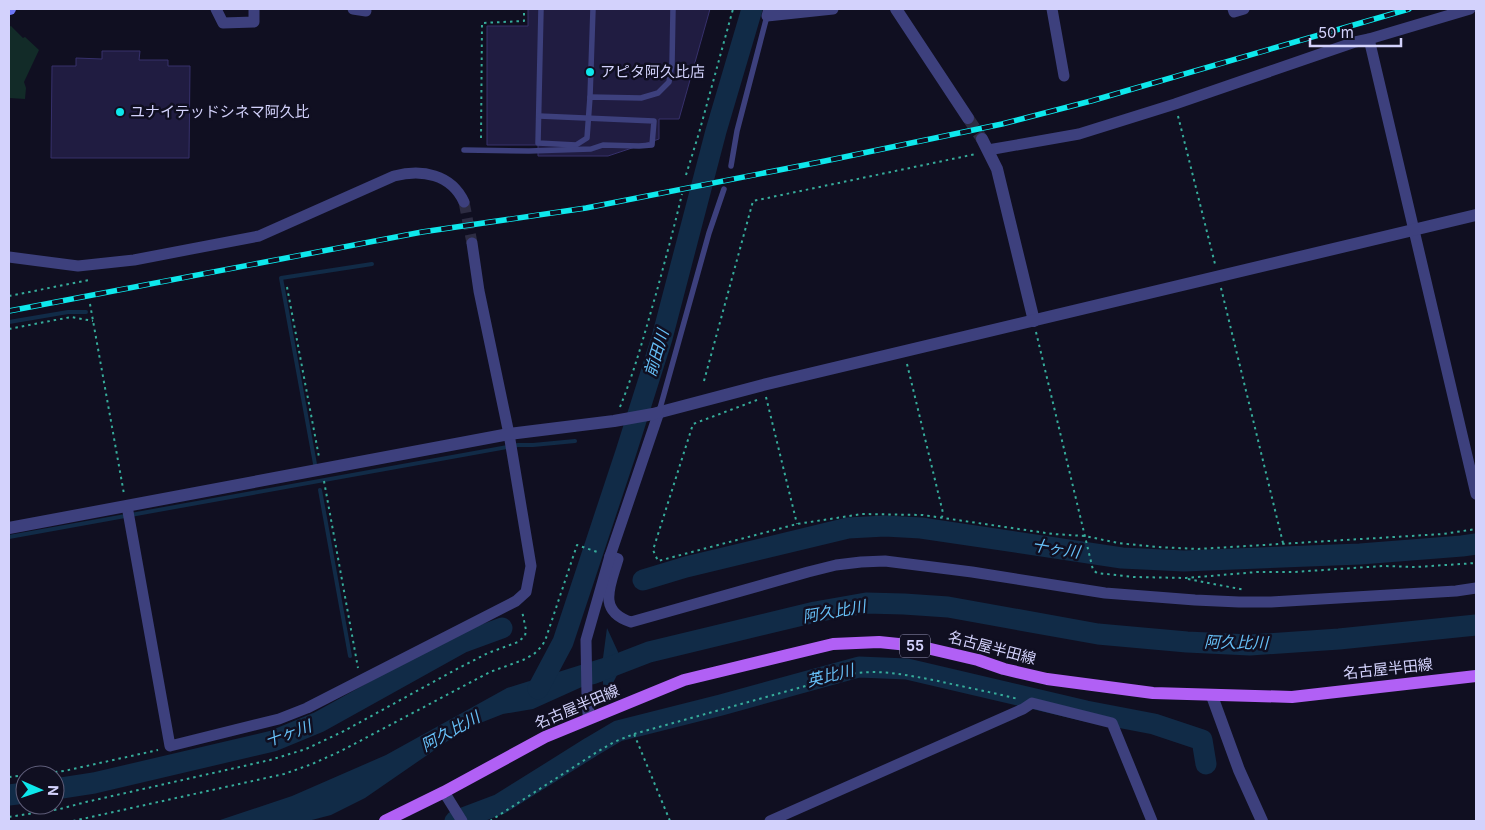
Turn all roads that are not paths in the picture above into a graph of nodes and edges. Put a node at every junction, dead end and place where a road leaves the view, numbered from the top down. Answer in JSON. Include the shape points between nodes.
{"nodes":[{"id":1,"x":216,"y":9,"type":"edge"},
{"id":2,"x":254,"y":9,"type":"edge"},
{"id":3,"x":353,"y":9,"type":"edge"},
{"id":4,"x":541,"y":9,"type":"edge"},
{"id":5,"x":593,"y":9,"type":"edge"},
{"id":6,"x":673,"y":9,"type":"edge"},
{"id":7,"x":833,"y":9,"type":"edge"},
{"id":8,"x":896,"y":9,"type":"edge"},
{"id":9,"x":1052,"y":9,"type":"edge"},
{"id":10,"x":1233,"y":9,"type":"edge"},
{"id":11,"x":1244,"y":9,"type":"edge"},
{"id":12,"x":1470,"y":9,"type":"edge"},
{"id":13,"x":366,"y":11,"type":"dead end"},
{"id":14,"x":768,"y":12,"type":"edge"},
{"id":15,"x":1369,"y":39,"type":"junction"},
{"id":16,"x":1064,"y":76,"type":"dead end"},
{"id":17,"x":590,"y":97,"type":"junction"},
{"id":18,"x":538,"y":116,"type":"junction"},
{"id":19,"x":968,"y":118,"type":"tunnel mouth"},
{"id":20,"x":985,"y":144,"type":"joint"},
{"id":21,"x":464,"y":150,"type":"dead end"},
{"id":22,"x":731,"y":166,"type":"dead end"},
{"id":23,"x":724,"y":189,"type":"dead end"},
{"id":24,"x":464,"y":202,"type":"tunnel mouth"},
{"id":25,"x":1476,"y":215,"type":"edge"},
{"id":26,"x":1414,"y":230,"type":"junction"},
{"id":27,"x":472,"y":243,"type":"tunnel mouth"},
{"id":28,"x":9,"y":257,"type":"edge"},
{"id":29,"x":1034,"y":320,"type":"junction"},
{"id":30,"x":656,"y":413,"type":"junction"},
{"id":31,"x":509,"y":434,"type":"junction"},
{"id":32,"x":1476,"y":494,"type":"edge"},
{"id":33,"x":127,"y":506,"type":"junction"},
{"id":34,"x":9,"y":528,"type":"edge"},
{"id":35,"x":610,"y":556,"type":"junction"},
{"id":36,"x":1476,"y":588,"type":"edge"},
{"id":37,"x":1476,"y":676,"type":"edge"},
{"id":38,"x":1212,"y":696,"type":"junction"},
{"id":39,"x":587,"y":697,"type":"joint"},
{"id":40,"x":589,"y":718,"type":"junction"},
{"id":41,"x":444,"y":792,"type":"junction"},
{"id":42,"x":385,"y":821,"type":"edge"},
{"id":43,"x":462,"y":821,"type":"edge"},
{"id":44,"x":770,"y":821,"type":"edge"},
{"id":45,"x":1152,"y":821,"type":"edge"},
{"id":46,"x":1262,"y":821,"type":"edge"}],
"edges":[{"from":1,"to":2,"type":"street","via":[[223,23],[231,23],[254,22]]},
{"from":3,"to":13,"type":"street"},
{"from":4,"to":18,"type":"lane"},
{"from":5,"to":17,"type":"lane"},
{"from":6,"to":17,"type":"lane","via":[[669,82],[658,93],[641,98]]},
{"from":7,"to":14,"type":"street"},
{"from":8,"to":19,"type":"street"},
{"from":9,"to":16,"type":"street"},
{"from":10,"to":11,"type":"street","via":[[1234,12]]},
{"from":12,"to":15,"type":"street"},
{"from":14,"to":22,"type":"lane"},
{"from":15,"to":20,"type":"street","via":[[1079,134]]},
{"from":15,"to":26,"type":"street"},
{"from":17,"to":18,"type":"lane","via":[[587,138],[576,145],[538,143]]},
{"from":18,"to":21,"type":"lane","via":[[654,121],[652,145],[529,151]]},
{"from":20,"to":29,"type":"street","via":[[1006,199]]},
{"from":23,"to":30,"type":"lane"},
{"from":24,"to":28,"type":"street","via":[[455,188],[439,178],[428,173],[404,174],[259,236],[240,240],[134,260],[78,266]]},
{"from":25,"to":26,"type":"street"},
{"from":26,"to":29,"type":"street"},
{"from":26,"to":32,"type":"street"},
{"from":27,"to":31,"type":"street"},
{"from":29,"to":30,"type":"street"},
{"from":30,"to":31,"type":"street"},
{"from":30,"to":35,"type":"street"},
{"from":31,"to":33,"type":"street"},
{"from":31,"to":33,"type":"street","via":[[531,566],[526,592],[516,601],[307,708],[279,719],[170,746]]},
{"from":33,"to":34,"type":"street"},
{"from":35,"to":36,"type":"street","via":[[618,558],[608,596],[609,605],[619,617],[631,622],[836,565],[885,561],[1105,593],[1204,600],[1271,602]]},
{"from":35,"to":39,"type":"street","via":[[586,640]]},
{"from":37,"to":38,"type":"main road","name":"名古屋半田線","number":"55","via":[[1292,697]]},
{"from":38,"to":40,"type":"main road","name":"名古屋半田線","number":"55","via":[[1153,693],[1047,679],[918,646],[880,642],[833,644],[684,680]]},
{"from":38,"to":46,"type":"street"},
{"from":39,"to":40,"type":"street"},
{"from":40,"to":41,"type":"main road","name":"名古屋半田線","number":"55","via":[[545,737]]},
{"from":41,"to":42,"type":"main road","name":"名古屋半田線","number":"55"},
{"from":41,"to":43,"type":"street"},
{"from":44,"to":45,"type":"street","via":[[1023,710],[1032,703],[1112,723]]}]}
